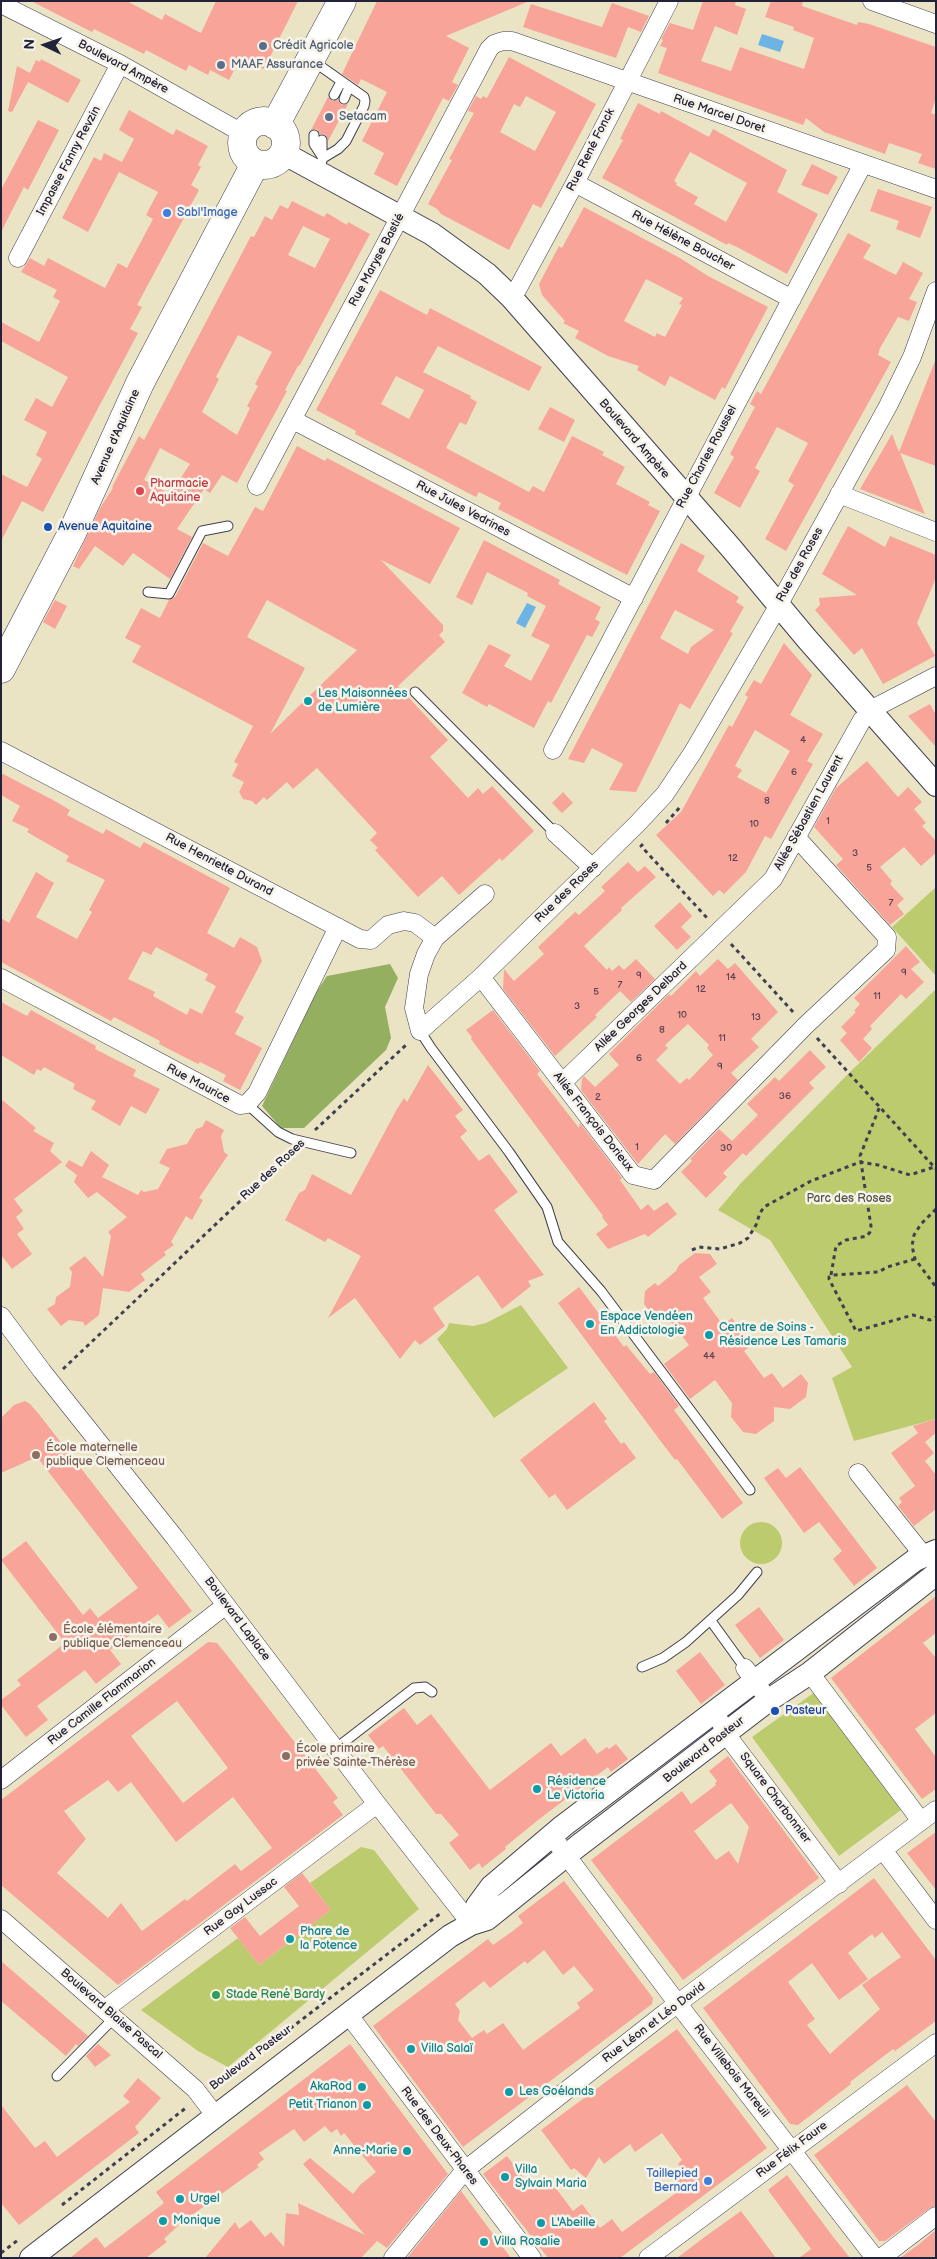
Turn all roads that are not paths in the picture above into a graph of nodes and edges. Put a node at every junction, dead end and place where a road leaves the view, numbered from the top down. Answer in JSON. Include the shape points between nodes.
{"nodes":[{"id":1,"x":342,"y":1,"type":"edge"},
{"id":2,"x":669,"y":1,"type":"edge"},
{"id":3,"x":872,"y":1,"type":"edge"},
{"id":4,"x":1,"y":4,"type":"edge"},
{"id":5,"x":936,"y":24,"type":"edge"},
{"id":6,"x":503,"y":41,"type":"joint"},
{"id":7,"x":311,"y":60,"type":"junction"},
{"id":8,"x":120,"y":64,"type":"junction"},
{"id":9,"x":626,"y":81,"type":"junction"},
{"id":10,"x":341,"y":82,"type":"junction"},
{"id":11,"x":349,"y":87,"type":"junction"},
{"id":12,"x":334,"y":94,"type":"dead end"},
{"id":13,"x":344,"y":99,"type":"dead end"},
{"id":14,"x":276,"y":125,"type":"junction"},
{"id":15,"x":244,"y":134,"type":"junction"},
{"id":16,"x":318,"y":137,"type":"dead end"},
{"id":17,"x":283,"y":154,"type":"junction"},
{"id":18,"x":255,"y":164,"type":"junction"},
{"id":19,"x":320,"y":164,"type":"junction"},
{"id":20,"x":863,"y":164,"type":"junction"},
{"id":21,"x":574,"y":183,"type":"junction"},
{"id":22,"x":936,"y":189,"type":"edge"},
{"id":23,"x":400,"y":217,"type":"junction"},
{"id":24,"x":18,"y":258,"type":"dead end"},
{"id":25,"x":936,"y":291,"type":"edge"},
{"id":26,"x":510,"y":297,"type":"junction"},
{"id":27,"x":792,"y":299,"type":"junction"},
{"id":28,"x":140,"y":383,"type":"junction"},
{"id":29,"x":293,"y":420,"type":"junction"},
{"id":30,"x":257,"y":486,"type":"dead end"},
{"id":31,"x":840,"y":494,"type":"junction"},
{"id":32,"x":685,"y":498,"type":"junction"},
{"id":33,"x":228,"y":526,"type":"dead end"},
{"id":34,"x":936,"y":532,"type":"edge"},
{"id":35,"x":148,"y":592,"type":"dead end"},
{"id":36,"x":634,"y":598,"type":"junction"},
{"id":37,"x":778,"y":605,"type":"junction"},
{"id":38,"x":1,"y":635,"type":"edge"},
{"id":39,"x":1,"y":669,"type":"edge"},
{"id":40,"x":936,"y":676,"type":"edge"},
{"id":41,"x":416,"y":692,"type":"dead end"},
{"id":42,"x":872,"y":711,"type":"junction"},
{"id":43,"x":553,"y":750,"type":"dead end"},
{"id":44,"x":1,"y":751,"type":"edge"},
{"id":45,"x":936,"y":785,"type":"edge"},
{"id":46,"x":555,"y":833,"type":"joint"},
{"id":47,"x":796,"y":837,"type":"junction"},
{"id":48,"x":592,"y":868,"type":"junction"},
{"id":49,"x":485,"y":894,"type":"dead end"},
{"id":50,"x":338,"y":927,"type":"junction"},
{"id":51,"x":719,"y":932,"type":"joint"},
{"id":52,"x":435,"y":938,"type":"junction"},
{"id":53,"x":481,"y":977,"type":"junction"},
{"id":54,"x":1,"y":978,"type":"edge"},
{"id":55,"x":420,"y":1031,"type":"junction"},
{"id":56,"x":562,"y":1083,"type":"junction"},
{"id":57,"x":247,"y":1104,"type":"junction"},
{"id":58,"x":351,"y":1154,"type":"dead end"},
{"id":59,"x":2,"y":1318,"type":"edge"},
{"id":60,"x":858,"y":1473,"type":"dead end"},
{"id":61,"x":750,"y":1490,"type":"dead end"},
{"id":62,"x":932,"y":1560,"type":"edge"},
{"id":63,"x":757,"y":1572,"type":"dead end"},
{"id":64,"x":226,"y":1605,"type":"junction"},
{"id":65,"x":711,"y":1621,"type":"junction"},
{"id":66,"x":642,"y":1667,"type":"dead end"},
{"id":67,"x":810,"y":1672,"type":"junction"},
{"id":68,"x":749,"y":1674,"type":"junction"},
{"id":69,"x":432,"y":1692,"type":"dead end"},
{"id":70,"x":769,"y":1700,"type":"junction"},
{"id":71,"x":714,"y":1710,"type":"junction"},
{"id":72,"x":726,"y":1734,"type":"junction"},
{"id":73,"x":335,"y":1749,"type":"junction"},
{"id":74,"x":1,"y":1780,"type":"edge"},
{"id":75,"x":377,"y":1804,"type":"junction"},
{"id":76,"x":936,"y":1810,"type":"edge"},
{"id":77,"x":921,"y":1821,"type":"junction"},
{"id":78,"x":551,"y":1835,"type":"junction"},
{"id":79,"x":883,"y":1850,"type":"junction"},
{"id":80,"x":566,"y":1857,"type":"junction"},
{"id":81,"x":840,"y":1884,"type":"junction"},
{"id":82,"x":1,"y":1919,"type":"edge"},
{"id":83,"x":936,"y":1920,"type":"edge"},
{"id":84,"x":471,"y":1924,"type":"junction"},
{"id":85,"x":678,"y":2004,"type":"junction"},
{"id":86,"x":110,"y":2013,"type":"junction"},
{"id":87,"x":348,"y":2014,"type":"junction"},
{"id":88,"x":936,"y":2043,"type":"edge"},
{"id":89,"x":57,"y":2076,"type":"dead end"},
{"id":90,"x":214,"y":2115,"type":"junction"},
{"id":91,"x":792,"y":2150,"type":"junction"},
{"id":92,"x":465,"y":2170,"type":"junction"},
{"id":93,"x":936,"y":2216,"type":"edge"},
{"id":94,"x":31,"y":2258,"type":"edge"},
{"id":95,"x":393,"y":2258,"type":"edge"},
{"id":96,"x":532,"y":2258,"type":"edge"},
{"id":97,"x":648,"y":2258,"type":"edge"},
{"id":98,"x":875,"y":2258,"type":"edge"},
{"id":99,"x":881,"y":2258,"type":"edge"}],
"edges":[{"from":1,"to":7,"type":"main road"},
{"from":2,"to":9,"type":"street","name":"Rue René Fonck"},
{"from":3,"to":5,"type":"street"},
{"from":4,"to":8,"type":"street","name":"Boulevard Ampère"},
{"from":6,"to":9,"type":"street","name":"Rue Marcel Doret","via":[[512,41]]},
{"from":6,"to":23,"type":"street","name":"Rue Maryse Bastié","via":[[489,49]]},
{"from":7,"to":10,"type":"lane"},
{"from":7,"to":14,"type":"main road"},
{"from":8,"to":15,"type":"street","name":"Boulevard Ampère"},
{"from":8,"to":24,"type":"street","name":"Impasse Fanny Revzin"},
{"from":9,"to":20,"type":"street","name":"Rue Marcel Doret"},
{"from":9,"to":21,"type":"street","name":"Rue René Fonck"},
{"from":10,"to":11,"type":"lane"},
{"from":10,"to":12,"type":"lane"},
{"from":11,"to":13,"type":"lane"},
{"from":11,"to":19,"type":"lane","via":[[364,97],[364,106],[346,141]]},
{"from":14,"to":15,"type":"main road","via":[[257,123]]},
{"from":14,"to":17,"type":"main road","via":[[285,138]]},
{"from":15,"to":18,"type":"main road","via":[[243,151]]},
{"from":16,"to":19,"type":"lane"},
{"from":17,"to":18,"type":"main road","via":[[272,164]]},
{"from":17,"to":19,"type":"street","name":"Boulevard Ampère"},
{"from":18,"to":28,"type":"main road"},
{"from":19,"to":23,"type":"street","name":"Boulevard Ampère"},
{"from":20,"to":22,"type":"street","name":"Rue Marcel Doret"},
{"from":20,"to":27,"type":"street","name":"Rue Charles Roussel"},
{"from":21,"to":26,"type":"street","name":"Rue René Fonck","via":[[517,290]]},
{"from":21,"to":27,"type":"street","name":"Rue Hélène Boucher"},
{"from":23,"to":26,"type":"street","name":"Boulevard Ampère","via":[[463,256]]},
{"from":23,"to":29,"type":"street","name":"Rue Maryse Bastié"},
{"from":25,"to":31,"type":"street","name":"Rue des Roses","via":[[912,357]]},
{"from":26,"to":32,"type":"street","name":"Boulevard Ampère"},
{"from":27,"to":32,"type":"street","name":"Rue Charles Roussel"},
{"from":28,"to":38,"type":"main road","name":"Avenue d'Aquitaine","via":[[114,422]]},
{"from":28,"to":39,"type":"main road","name":"Avenue d'Aquitaine","via":[[72,533]]},
{"from":29,"to":30,"type":"street","name":"Rue Maryse Bastié"},
{"from":29,"to":36,"type":"street","name":"Rue Jules Vedrines"},
{"from":31,"to":34,"type":"street"},
{"from":31,"to":37,"type":"street","name":"Rue des Roses"},
{"from":32,"to":36,"type":"street","name":"Rue Charles Roussel"},
{"from":32,"to":37,"type":"street","name":"Boulevard Ampère"},
{"from":33,"to":35,"type":"lane","via":[[202,531],[170,594]]},
{"from":36,"to":43,"type":"street","name":"Rue Charles Roussel"},
{"from":37,"to":42,"type":"street","name":"Boulevard Ampère"},
{"from":37,"to":48,"type":"street","name":"Rue des Roses","via":[[665,794]]},
{"from":40,"to":42,"type":"street","name":"Allée Sébastien Laurent"},
{"from":41,"to":46,"type":"lane"},
{"from":42,"to":45,"type":"street","name":"Boulevard Ampère"},
{"from":42,"to":47,"type":"street","name":"Allée Sébastien Laurent","via":[[857,726]]},
{"from":44,"to":50,"type":"street","name":"Rue Henriette Durand"},
{"from":46,"to":48,"type":"street"},
{"from":47,"to":51,"type":"street","name":"Allée Sébastien Laurent","via":[[772,879]]},
{"from":47,"to":56,"type":"street","name":"Allée François Dorieux","via":[[887,937],[886,950],[806,1025],[654,1180],[633,1175]]},
{"from":48,"to":53,"type":"street","name":"Rue des Roses"},
{"from":49,"to":52,"type":"street"},
{"from":50,"to":52,"type":"street","name":"Rue Henriette Durand","via":[[360,939],[371,940],[388,925],[404,921],[414,923]]},
{"from":50,"to":57,"type":"street","name":"Rue Maurice","via":[[258,1093]]},
{"from":51,"to":56,"type":"street","name":"Allée Georges Delbard"},
{"from":52,"to":55,"type":"street","via":[[419,974],[414,1008]]},
{"from":53,"to":55,"type":"street","name":"Rue des Roses"},
{"from":53,"to":56,"type":"street","name":"Allée François Dorieux"},
{"from":54,"to":57,"type":"street","name":"Rue Maurice","via":[[234,1104]]},
{"from":55,"to":61,"type":"lane","via":[[546,1207],[558,1242],[601,1291]]},
{"from":57,"to":58,"type":"lane","via":[[278,1132]]},
{"from":59,"to":64,"type":"street","name":"Boulevard Laplace"},
{"from":60,"to":62,"type":"street"},
{"from":62,"to":67,"type":"street","name":"Boulevard Pasteur"},
{"from":62,"to":68,"type":"street","name":"Boulevard Pasteur"},
{"from":63,"to":65,"type":"lane","via":[[738,1596]]},
{"from":64,"to":73,"type":"street","name":"Boulevard Laplace"},
{"from":64,"to":74,"type":"street","name":"Rue Camille Flammarion"},
{"from":65,"to":66,"type":"lane","via":[[663,1658]]},
{"from":65,"to":68,"type":"lane"},
{"from":67,"to":70,"type":"street","name":"Boulevard Pasteur"},
{"from":67,"to":77,"type":"street"},
{"from":68,"to":70,"type":"street"},
{"from":68,"to":71,"type":"street","name":"Boulevard Pasteur"},
{"from":69,"to":73,"type":"lane","via":[[425,1686],[414,1688]]},
{"from":70,"to":72,"type":"street","name":"Boulevard Pasteur"},
{"from":71,"to":72,"type":"street","name":"Square Charbonnier"},
{"from":71,"to":78,"type":"street","name":"Boulevard Pasteur"},
{"from":72,"to":80,"type":"street","name":"Boulevard Pasteur"},
{"from":72,"to":81,"type":"street","name":"Square Charbonnier"},
{"from":73,"to":75,"type":"street","name":"Boulevard Laplace"},
{"from":75,"to":84,"type":"street","name":"Boulevard Laplace"},
{"from":75,"to":86,"type":"street","name":"Rue Gay Lussac"},
{"from":76,"to":77,"type":"street","name":"Rue Léon et Léo David"},
{"from":77,"to":79,"type":"street","name":"Rue Léon et Léo David"},
{"from":78,"to":80,"type":"street","name":"Rue Villebois Mareuil"},
{"from":78,"to":84,"type":"street","name":"Boulevard Pasteur","via":[[491,1887],[476,1906]]},
{"from":79,"to":81,"type":"street","name":"Rue Léon et Léo David"},
{"from":79,"to":83,"type":"street"},
{"from":80,"to":84,"type":"street","name":"Boulevard Pasteur","via":[[487,1919]]},
{"from":80,"to":85,"type":"street","name":"Rue Villebois Mareuil"},
{"from":81,"to":85,"type":"street","name":"Rue Léon et Léo David"},
{"from":82,"to":86,"type":"street","name":"Boulevard Blaise Pascal"},
{"from":84,"to":87,"type":"street","name":"Boulevard Pasteur","via":[[450,1936]]},
{"from":85,"to":91,"type":"street","name":"Rue Villebois Mareuil"},
{"from":85,"to":92,"type":"street","name":"Rue Léon et Léo David"},
{"from":86,"to":89,"type":"lane"},
{"from":86,"to":90,"type":"street","name":"Boulevard Blaise Pascal","via":[[195,2089]]},
{"from":87,"to":90,"type":"street","name":"Boulevard Pasteur"},
{"from":87,"to":92,"type":"street","name":"Rue des Deux-Phares"},
{"from":88,"to":91,"type":"street","name":"Rue Félix Faure"},
{"from":90,"to":94,"type":"street","name":"Boulevard Pasteur"},
{"from":91,"to":97,"type":"street","name":"Rue Félix Faure"},
{"from":91,"to":98,"type":"street","name":"Rue Villebois Mareuil"},
{"from":92,"to":95,"type":"street","name":"Rue Léon et Léo David"},
{"from":92,"to":96,"type":"street","name":"Rue des Deux-Phares"},
{"from":93,"to":99,"type":"street"}]}
